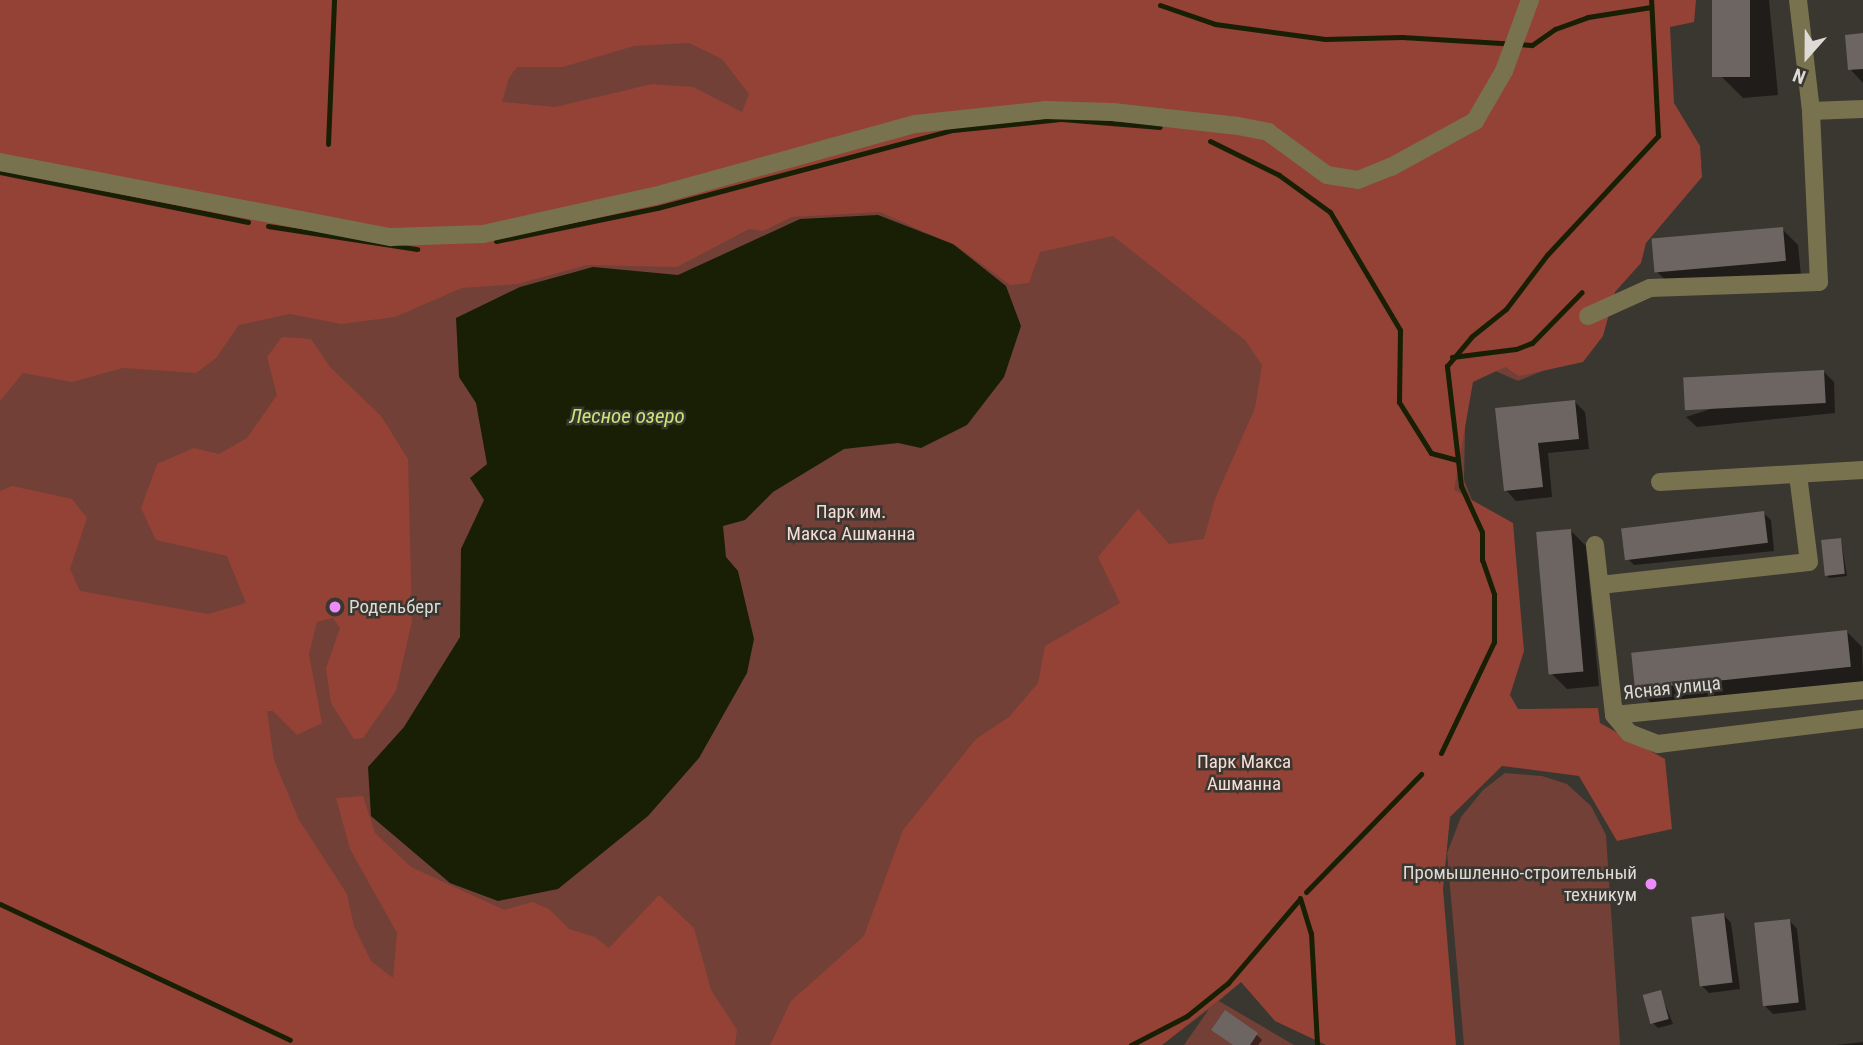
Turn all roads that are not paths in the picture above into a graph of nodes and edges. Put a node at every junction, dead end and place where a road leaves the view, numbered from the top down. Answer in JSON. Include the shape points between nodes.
{"nodes":[{"id":1,"x":1530,"y":0,"type":"edge"},
{"id":2,"x":1798,"y":0,"type":"edge"},
{"id":3,"x":1863,"y":109,"type":"edge"},
{"id":4,"x":1811,"y":111,"type":"junction"},
{"id":5,"x":0,"y":162,"type":"edge"},
{"id":6,"x":1588,"y":316,"type":"dead end"},
{"id":7,"x":1863,"y":470,"type":"edge"},
{"id":8,"x":1798,"y":475,"type":"junction"},
{"id":9,"x":1660,"y":482,"type":"dead end"},
{"id":10,"x":1595,"y":545,"type":"dead end"},
{"id":11,"x":1600,"y":585,"type":"junction"},
{"id":12,"x":1863,"y":690,"type":"edge"},
{"id":13,"x":1614,"y":715,"type":"junction"},
{"id":14,"x":1863,"y":719,"type":"edge"}],
"edges":[{"from":1,"to":5,"type":"street","via":[[1504,71],[1475,121],[1358,180],[1327,175],[1268,132],[1113,111],[1045,110],[915,124],[655,197],[483,234],[391,237]]},
{"from":2,"to":4,"type":"street"},
{"from":3,"to":4,"type":"street"},
{"from":4,"to":6,"type":"street","via":[[1819,282],[1650,288]]},
{"from":7,"to":8,"type":"street"},
{"from":8,"to":9,"type":"street"},
{"from":8,"to":11,"type":"street","via":[[1809,562]]},
{"from":10,"to":11,"type":"street","name":"Ясная улица"},
{"from":11,"to":13,"type":"street","name":"Ясная улица"},
{"from":12,"to":13,"type":"street","name":"Ясная улица"},
{"from":13,"to":14,"type":"street","via":[[1629,733],[1658,744]]}]}
